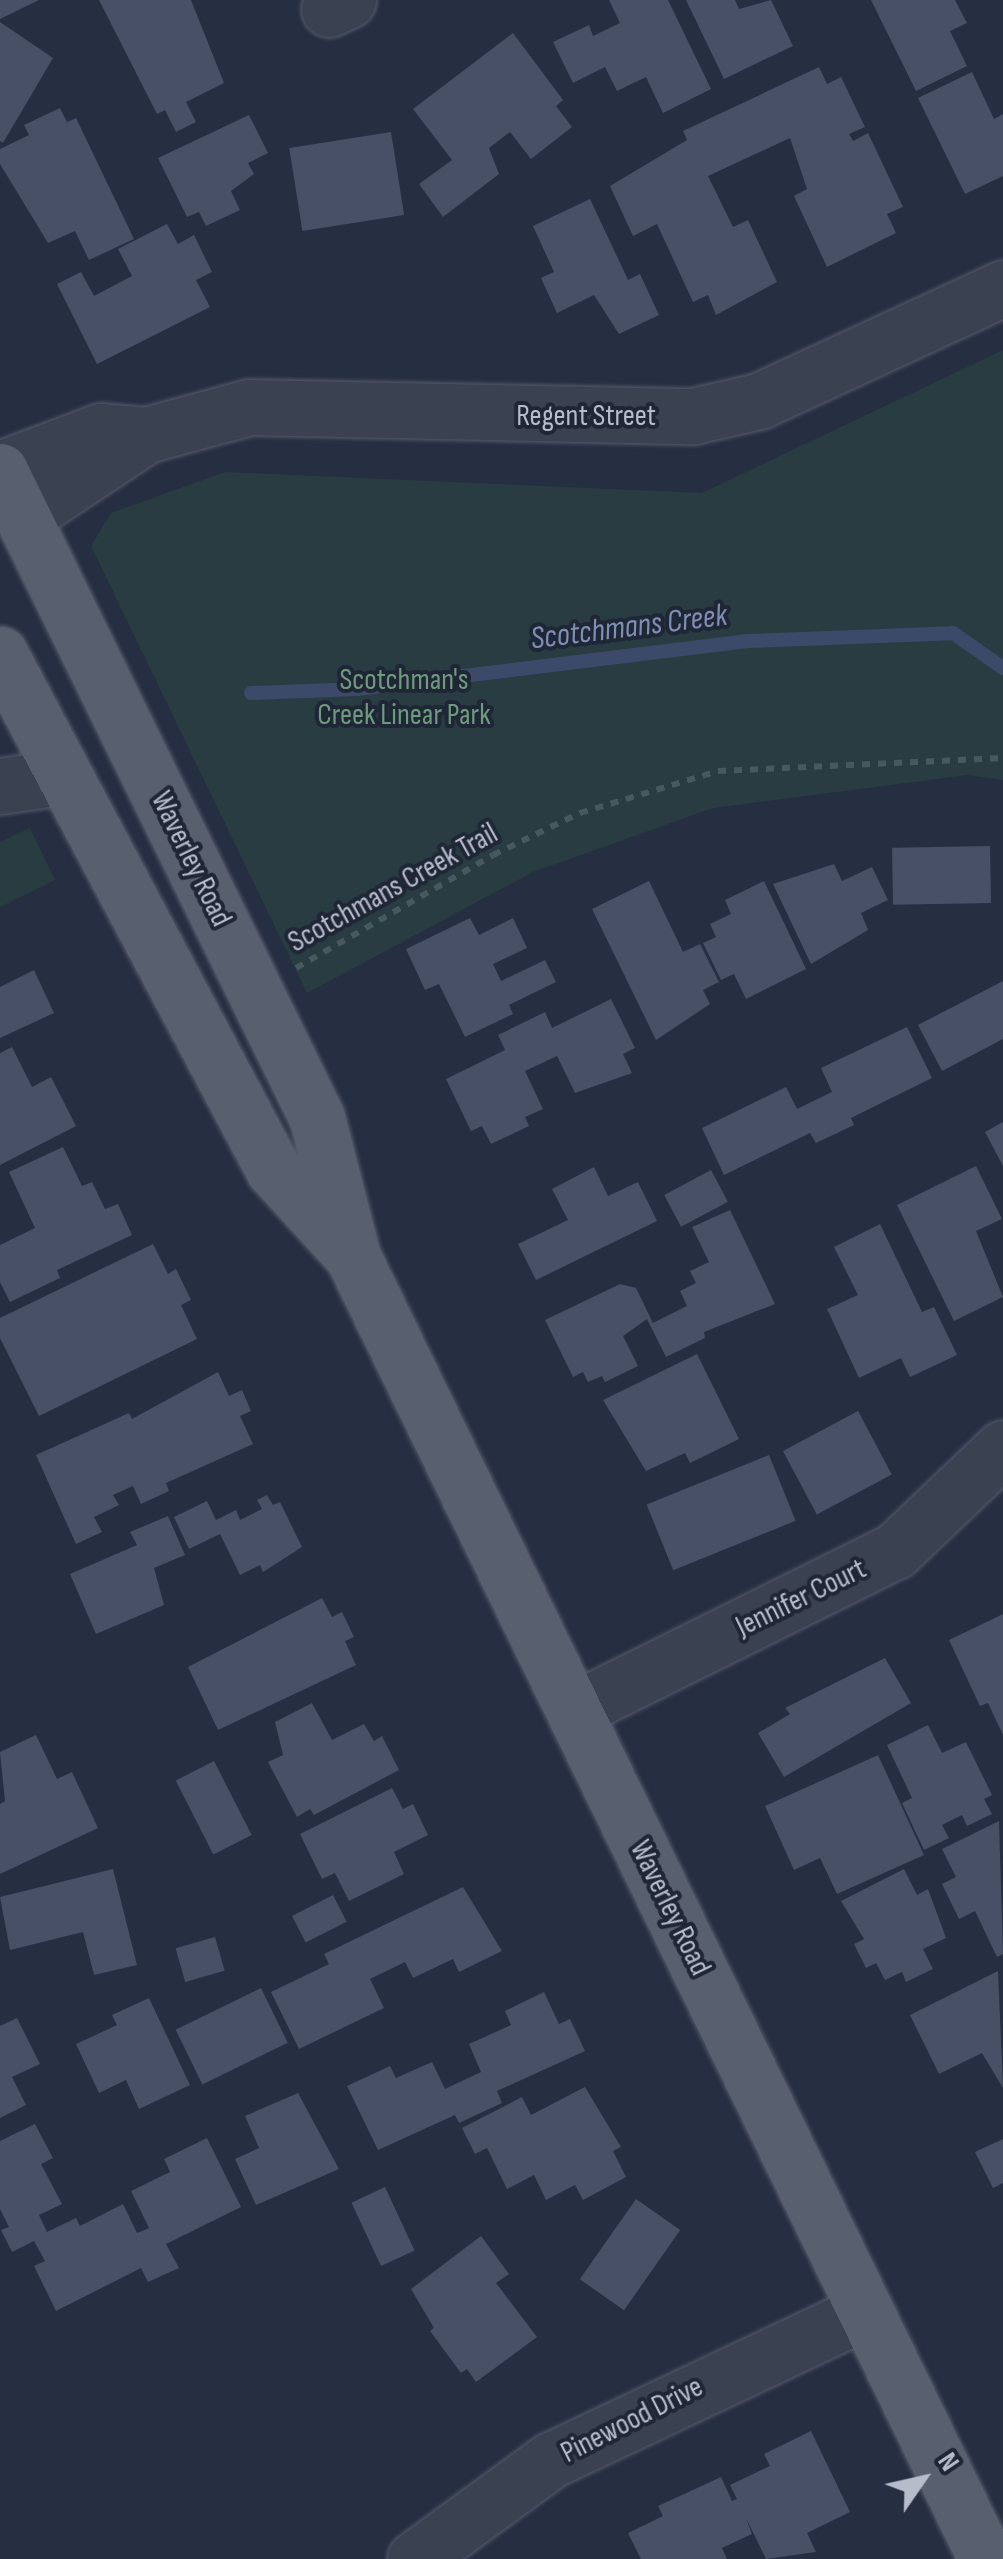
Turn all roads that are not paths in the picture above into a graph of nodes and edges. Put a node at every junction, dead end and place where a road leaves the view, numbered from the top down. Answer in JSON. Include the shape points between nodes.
{"nodes":[{"id":1,"x":1003,"y":288,"type":"edge"},
{"id":2,"x":6,"y":496,"type":"edge"},
{"id":3,"x":0,"y":654,"type":"edge"},
{"id":4,"x":15,"y":733,"type":"edge"},
{"id":5,"x":62,"y":777,"type":"junction"},
{"id":6,"x":0,"y":786,"type":"edge"},
{"id":7,"x":353,"y":1257,"type":"junction"},
{"id":8,"x":1003,"y":1448,"type":"edge"},
{"id":9,"x":574,"y":1710,"type":"junction"},
{"id":10,"x":866,"y":2311,"type":"junction"},
{"id":11,"x":415,"y":2559,"type":"edge"},
{"id":12,"x":986,"y":2559,"type":"edge"}],
"edges":[{"from":1,"to":2,"type":"street","name":"Regent Street","via":[[760,401],[693,416],[249,407],[146,435]]},
{"from":2,"to":7,"type":"main road","name":"Waverley Road","via":[[317,1118]]},
{"from":3,"to":4,"type":"main road","name":"Waverley Road"},
{"from":4,"to":5,"type":"main road","name":"Waverley Road"},
{"from":5,"to":6,"type":"street"},
{"from":5,"to":7,"type":"main road","name":"Waverley Road","via":[[273,1169]]},
{"from":7,"to":9,"type":"main road","name":"Waverley Road"},
{"from":8,"to":9,"type":"street","name":"Jennifer Court","via":[[895,1551]]},
{"from":9,"to":10,"type":"main road","name":"Waverley Road"},
{"from":10,"to":11,"type":"street","name":"Pinewood Drive","via":[[551,2460]]},
{"from":10,"to":12,"type":"main road","name":"Waverley Road"}]}
